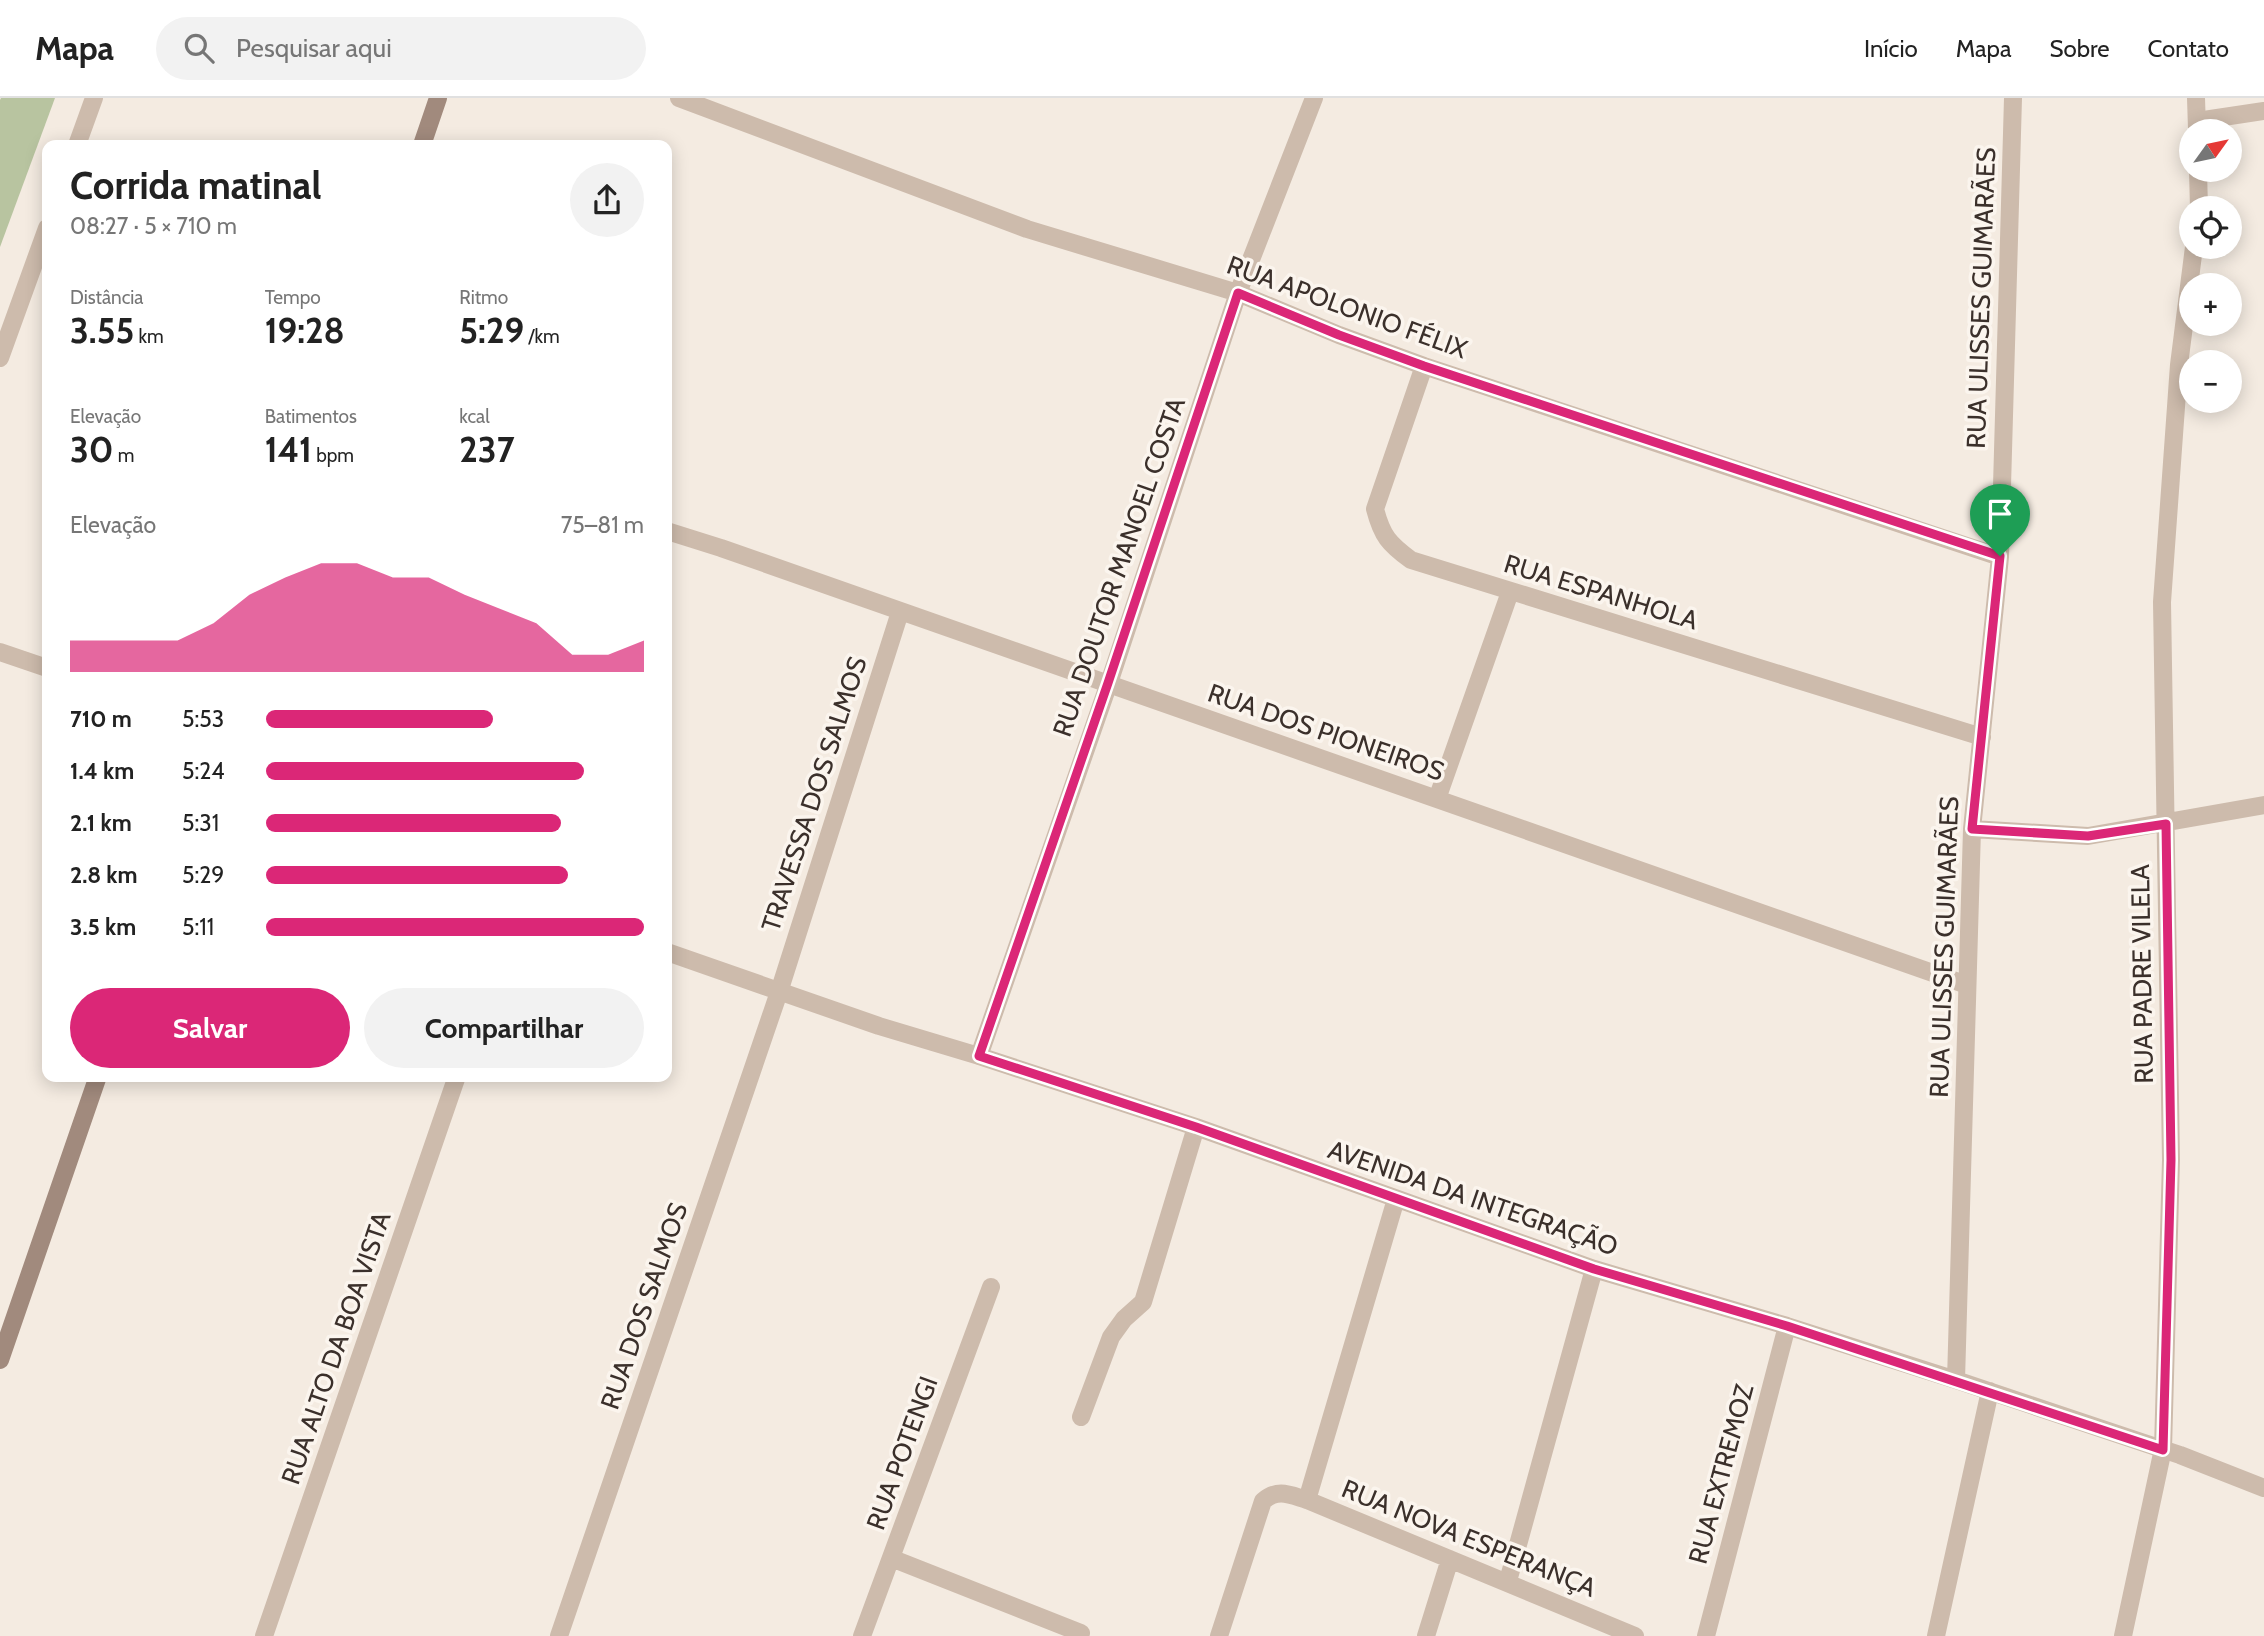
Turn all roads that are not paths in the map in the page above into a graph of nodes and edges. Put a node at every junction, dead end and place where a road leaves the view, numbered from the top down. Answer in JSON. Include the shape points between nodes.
{"nodes":[{"id":1,"x":94,"y":98,"type":"edge"},
{"id":2,"x":438,"y":98,"type":"edge"},
{"id":3,"x":679,"y":98,"type":"edge"},
{"id":4,"x":1314,"y":98,"type":"edge"},
{"id":5,"x":2013,"y":98,"type":"edge"},
{"id":6,"x":2196,"y":98,"type":"edge"},
{"id":7,"x":2264,"y":111,"type":"edge"},
{"id":8,"x":2197,"y":119,"type":"edge"},
{"id":9,"x":2228,"y":119,"type":"edge"},
{"id":10,"x":79,"y":140,"type":"edge"},
{"id":11,"x":424,"y":140,"type":"edge"},
{"id":12,"x":42,"y":242,"type":"edge"},
{"id":13,"x":2192,"y":259,"type":"edge"},
{"id":14,"x":1238,"y":293,"type":"junction"},
{"id":15,"x":0,"y":358,"type":"edge"},
{"id":16,"x":1424,"y":366,"type":"junction"},
{"id":17,"x":672,"y":533,"type":"edge"},
{"id":18,"x":2000,"y":556,"type":"junction"},
{"id":19,"x":1510,"y":592,"type":"junction"},
{"id":20,"x":900,"y":612,"type":"junction"},
{"id":21,"x":0,"y":652,"type":"edge"},
{"id":22,"x":42,"y":666,"type":"edge"},
{"id":23,"x":1108,"y":683,"type":"junction"},
{"id":24,"x":1982,"y":737,"type":"junction"},
{"id":25,"x":1437,"y":799,"type":"junction"},
{"id":26,"x":2264,"y":805,"type":"edge"},
{"id":27,"x":2166,"y":824,"type":"junction"},
{"id":28,"x":1972,"y":829,"type":"junction"},
{"id":29,"x":672,"y":954,"type":"edge"},
{"id":30,"x":1967,"y":985,"type":"junction"},
{"id":31,"x":779,"y":992,"type":"junction"},
{"id":32,"x":979,"y":1056,"type":"junction"},
{"id":33,"x":96,"y":1082,"type":"edge"},
{"id":34,"x":455,"y":1082,"type":"edge"},
{"id":35,"x":1196,"y":1127,"type":"junction"},
{"id":36,"x":1396,"y":1199,"type":"junction"},
{"id":37,"x":1594,"y":1269,"type":"junction"},
{"id":38,"x":991,"y":1287,"type":"dead end"},
{"id":39,"x":1787,"y":1326,"type":"junction"},
{"id":40,"x":0,"y":1360,"type":"edge"},
{"id":41,"x":1956,"y":1380,"type":"junction"},
{"id":42,"x":1990,"y":1391,"type":"junction"},
{"id":43,"x":1081,"y":1417,"type":"dead end"},
{"id":44,"x":2163,"y":1450,"type":"junction"},
{"id":45,"x":2264,"y":1488,"type":"edge"},
{"id":46,"x":1307,"y":1500,"type":"junction"},
{"id":47,"x":891,"y":1558,"type":"junction"},
{"id":48,"x":1450,"y":1559,"type":"junction"},
{"id":49,"x":1508,"y":1581,"type":"junction"},
{"id":50,"x":1081,"y":1633,"type":"dead end"},
{"id":51,"x":264,"y":1636,"type":"edge"},
{"id":52,"x":559,"y":1636,"type":"edge"},
{"id":53,"x":862,"y":1636,"type":"edge"},
{"id":54,"x":1219,"y":1636,"type":"edge"},
{"id":55,"x":1426,"y":1636,"type":"edge"},
{"id":56,"x":1635,"y":1636,"type":"edge"},
{"id":57,"x":1706,"y":1636,"type":"edge"},
{"id":58,"x":1936,"y":1636,"type":"edge"},
{"id":59,"x":2123,"y":1636,"type":"edge"}],
"edges":[{"from":1,"to":10,"type":"street"},
{"from":2,"to":11,"type":"main road"},
{"from":3,"to":14,"type":"street","name":"RUA APOLONIO FÉLIX","via":[[1027,229]]},
{"from":4,"to":14,"type":"street","name":"RUA DOUTOR MANOEL COSTA"},
{"from":5,"to":18,"type":"street","name":"RUA ULISSES GUIMARÃES"},
{"from":6,"to":8,"type":"street"},
{"from":7,"to":9,"type":"street"},
{"from":12,"to":15,"type":"street"},
{"from":13,"to":27,"type":"street","name":"RUA PADRE VILELA","via":[[2179,365],[2162,602]]},
{"from":14,"to":16,"type":"street","name":"RUA APOLONIO FÉLIX"},
{"from":14,"to":23,"type":"street","name":"RUA DOUTOR MANOEL COSTA"},
{"from":16,"to":18,"type":"street","name":"RUA APOLONIO FÉLIX"},
{"from":16,"to":19,"type":"street","name":"RUA ESPANHOLA","via":[[1375,509],[1381,530],[1392,546],[1411,560]]},
{"from":17,"to":20,"type":"street","name":"RUA DOS PIONEIROS"},
{"from":18,"to":24,"type":"street","name":"RUA ULISSES GUIMARÃES"},
{"from":19,"to":24,"type":"street","name":"RUA ESPANHOLA"},
{"from":19,"to":25,"type":"street"},
{"from":20,"to":23,"type":"street","name":"RUA DOS PIONEIROS"},
{"from":20,"to":31,"type":"street","name":"TRAVESSA DOS SALMOS"},
{"from":21,"to":22,"type":"street"},
{"from":23,"to":25,"type":"street","name":"RUA DOS PIONEIROS"},
{"from":23,"to":32,"type":"street","name":"RUA DOUTOR MANOEL COSTA"},
{"from":24,"to":28,"type":"street","name":"RUA ULISSES GUIMARÃES"},
{"from":25,"to":30,"type":"street","name":"RUA DOS PIONEIROS"},
{"from":26,"to":27,"type":"street"},
{"from":27,"to":28,"type":"street","via":[[2088,836]]},
{"from":27,"to":44,"type":"street","name":"RUA PADRE VILELA","via":[[2171,1160]]},
{"from":28,"to":30,"type":"street","name":"RUA ULISSES GUIMARÃES"},
{"from":29,"to":31,"type":"street","name":"AVENIDA DA INTEGRAÇÃO"},
{"from":30,"to":41,"type":"street","name":"RUA ULISSES GUIMARÃES"},
{"from":31,"to":32,"type":"street","name":"AVENIDA DA INTEGRAÇÃO"},
{"from":31,"to":52,"type":"street","name":"RUA DOS SALMOS"},
{"from":32,"to":35,"type":"street","name":"AVENIDA DA INTEGRAÇÃO"},
{"from":33,"to":40,"type":"main road"},
{"from":34,"to":51,"type":"street","name":"RUA ALTO DA BOA VISTA"},
{"from":35,"to":36,"type":"street","name":"AVENIDA DA INTEGRAÇÃO"},
{"from":35,"to":43,"type":"street","via":[[1143,1302],[1111,1337]]},
{"from":36,"to":37,"type":"street","name":"AVENIDA DA INTEGRAÇÃO"},
{"from":36,"to":46,"type":"street"},
{"from":37,"to":39,"type":"street","name":"AVENIDA DA INTEGRAÇÃO"},
{"from":37,"to":49,"type":"street"},
{"from":38,"to":47,"type":"street","name":"RUA POTENGI"},
{"from":39,"to":41,"type":"street","name":"AVENIDA DA INTEGRAÇÃO"},
{"from":39,"to":57,"type":"street","name":"RUA EXTREMOZ"},
{"from":41,"to":42,"type":"street","name":"AVENIDA DA INTEGRAÇÃO"},
{"from":42,"to":44,"type":"street","name":"AVENIDA DA INTEGRAÇÃO"},
{"from":42,"to":58,"type":"street"},
{"from":44,"to":45,"type":"street","name":"AVENIDA DA INTEGRAÇÃO"},
{"from":44,"to":59,"type":"street","name":"RUA PADRE VILELA"},
{"from":46,"to":48,"type":"street","name":"RUA NOVA ESPERANÇA"},
{"from":46,"to":54,"type":"street","name":"RUA NOVA ESPERANÇA","via":[[1282,1492],[1263,1501]]},
{"from":47,"to":50,"type":"street"},
{"from":47,"to":53,"type":"street","name":"RUA POTENGI"},
{"from":48,"to":49,"type":"street","name":"RUA NOVA ESPERANÇA"},
{"from":48,"to":55,"type":"street"},
{"from":49,"to":56,"type":"street","name":"RUA NOVA ESPERANÇA"}]}
